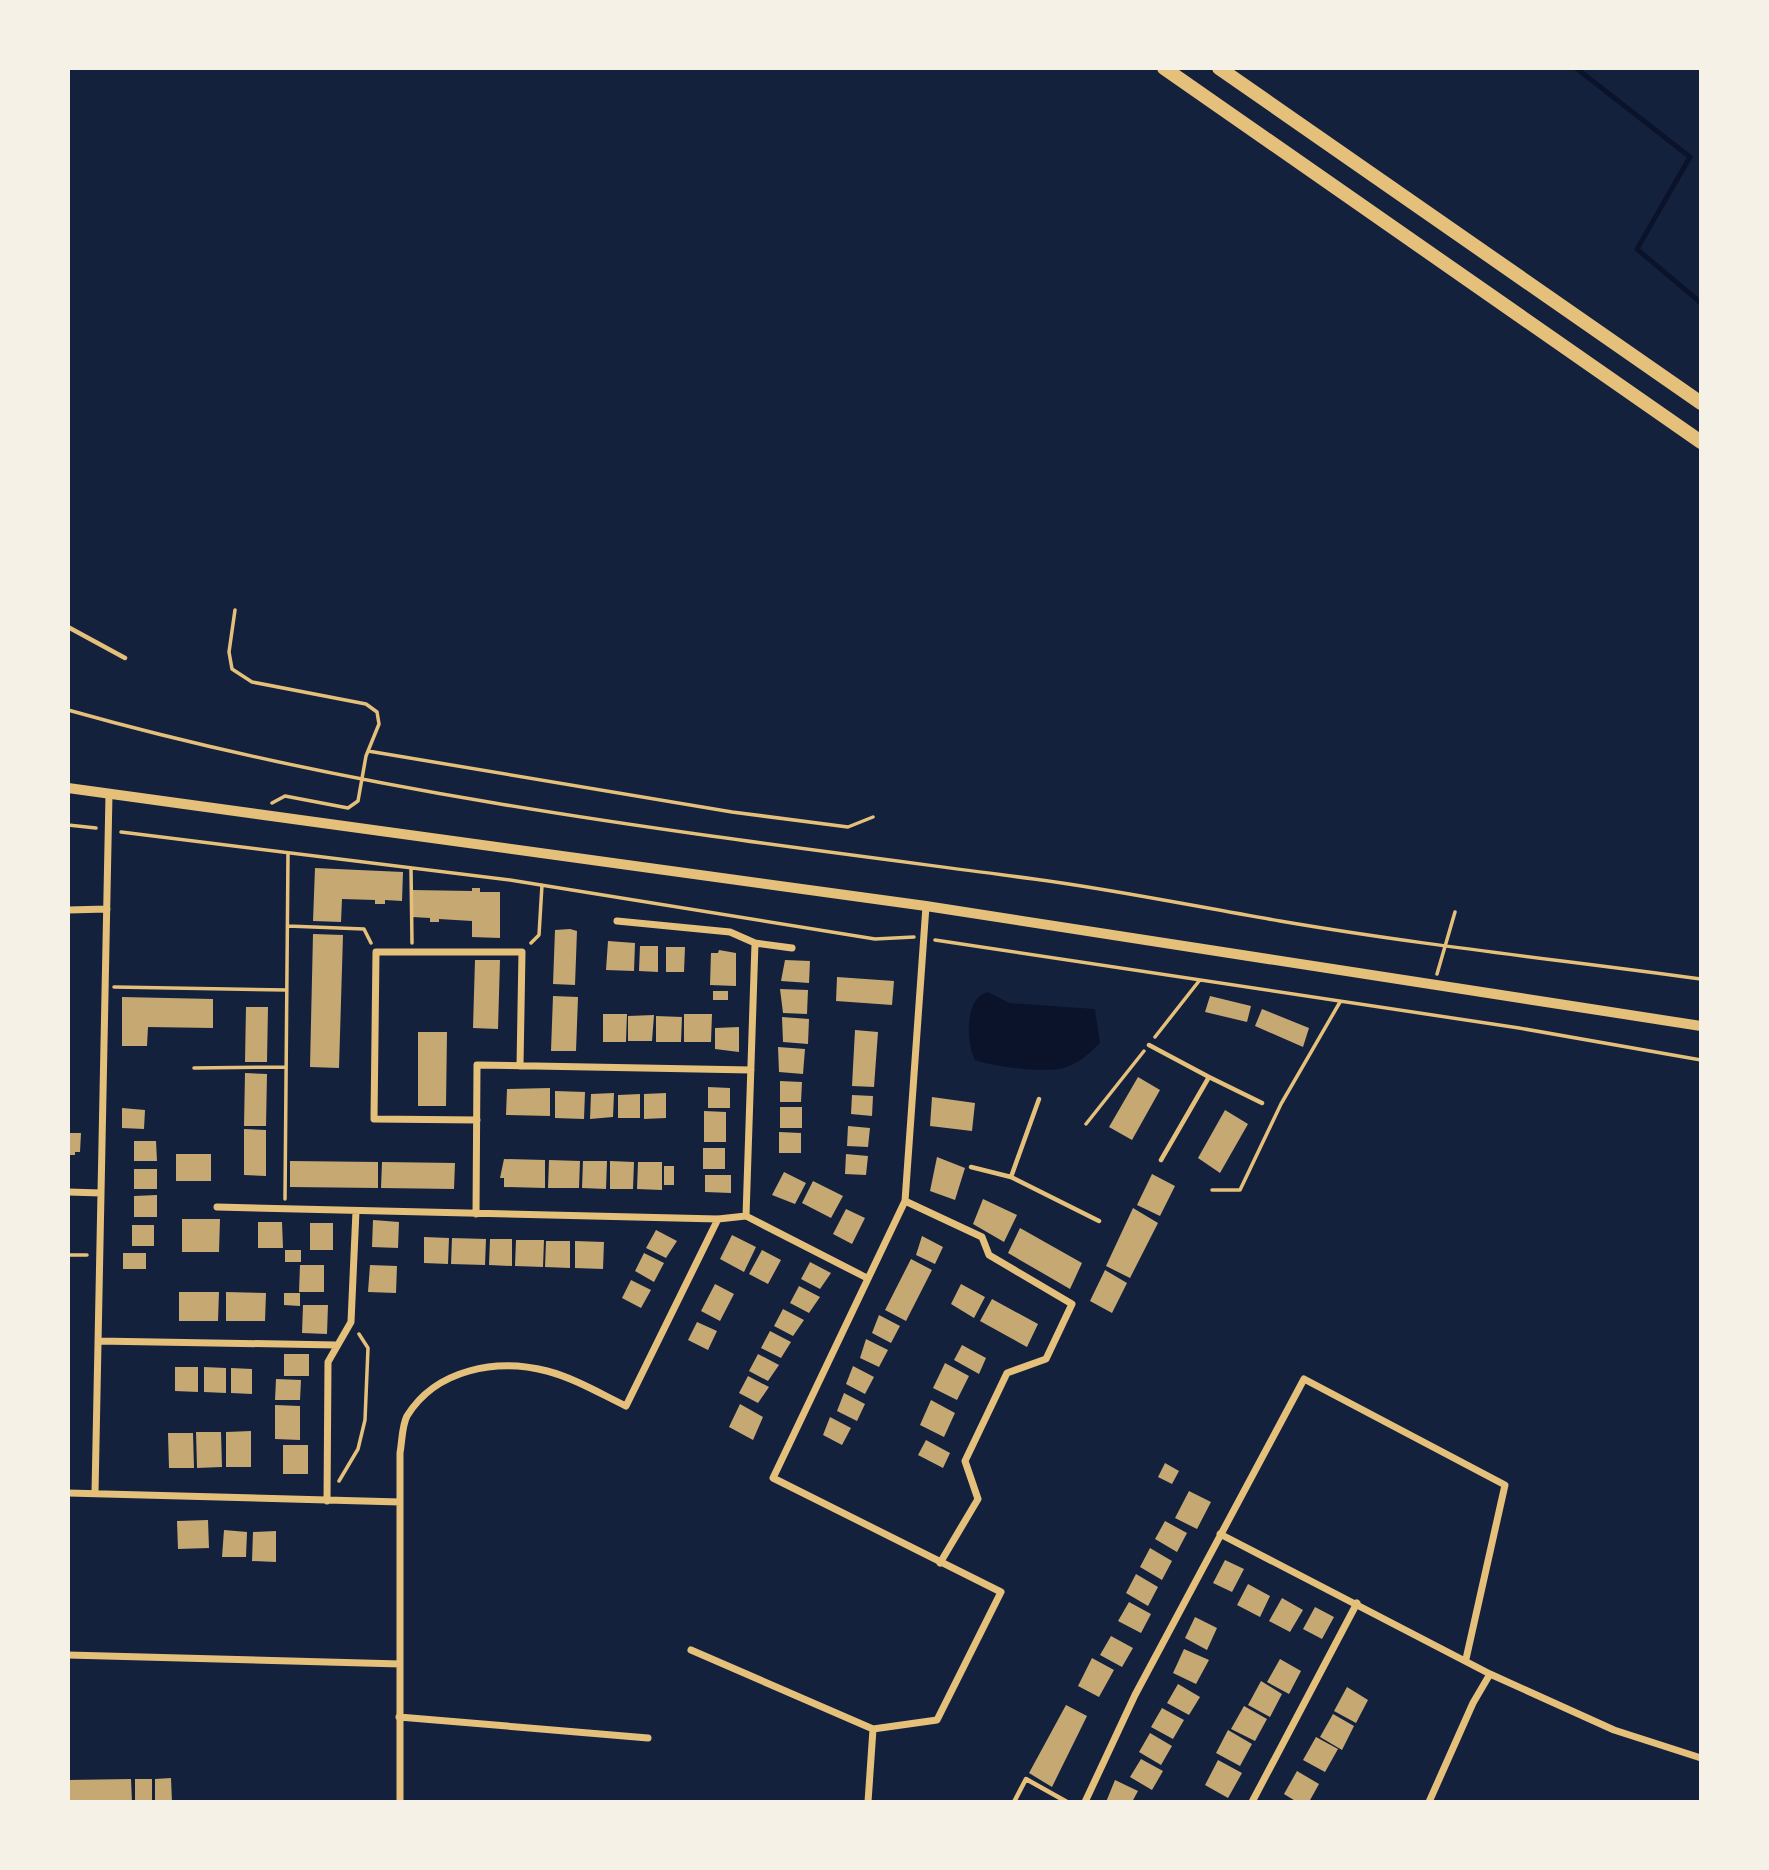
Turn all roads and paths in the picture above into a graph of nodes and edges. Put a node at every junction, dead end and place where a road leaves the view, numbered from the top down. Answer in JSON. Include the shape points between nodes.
{"nodes":[{"id":1,"x":1164,"y":68,"type":"edge"},
{"id":2,"x":1219,"y":68,"type":"edge"},
{"id":3,"x":1701,"y":403,"type":"edge"},
{"id":4,"x":1701,"y":442,"type":"edge"},
{"id":5,"x":234,"y":610,"type":"dead end"},
{"id":6,"x":68,"y":628,"type":"edge"},
{"id":7,"x":125,"y":658,"type":"dead end"},
{"id":8,"x":68,"y":710,"type":"edge"},
{"id":9,"x":367,"y":754,"type":"junction"},
{"id":10,"x":68,"y":788,"type":"edge"},
{"id":11,"x":109,"y":794,"type":"junction"},
{"id":12,"x":268,"y":814,"type":"junction"},
{"id":13,"x":873,"y":817,"type":"dead end"},
{"id":14,"x":68,"y":825,"type":"edge"},
{"id":15,"x":108,"y":830,"type":"junction"},
{"id":16,"x":288,"y":854,"type":"junction"},
{"id":17,"x":411,"y":869,"type":"junction"},
{"id":18,"x":542,"y":885,"type":"junction"},
{"id":19,"x":926,"y":906,"type":"junction"},
{"id":20,"x":107,"y":909,"type":"junction"},
{"id":21,"x":68,"y":910,"type":"edge"},
{"id":22,"x":1455,"y":912,"type":"dead end"},
{"id":23,"x":617,"y":921,"type":"dead end"},
{"id":24,"x":288,"y":926,"type":"junction"},
{"id":25,"x":924,"y":939,"type":"junction"},
{"id":26,"x":755,"y":943,"type":"junction"},
{"id":27,"x":1447,"y":944,"type":"junction"},
{"id":28,"x":792,"y":948,"type":"dead end"},
{"id":29,"x":376,"y":952,"type":"junction"},
{"id":30,"x":412,"y":952,"type":"junction"},
{"id":31,"x":522,"y":952,"type":"junction"},
{"id":32,"x":1701,"y":979,"type":"edge"},
{"id":33,"x":105,"y":986,"type":"junction"},
{"id":34,"x":1432,"y":986,"type":"junction"},
{"id":35,"x":287,"y":990,"type":"junction"},
{"id":36,"x":1340,"y":1002,"type":"junction"},
{"id":37,"x":1701,"y":1026,"type":"edge"},
{"id":38,"x":1149,"y":1045,"type":"dead end"},
{"id":39,"x":1701,"y":1060,"type":"edge"},
{"id":40,"x":520,"y":1066,"type":"junction"},
{"id":41,"x":286,"y":1067,"type":"junction"},
{"id":42,"x":194,"y":1068,"type":"dead end"},
{"id":43,"x":751,"y":1070,"type":"junction"},
{"id":44,"x":1209,"y":1077,"type":"junction"},
{"id":45,"x":1039,"y":1099,"type":"dead end"},
{"id":46,"x":1262,"y":1103,"type":"dead end"},
{"id":47,"x":477,"y":1120,"type":"junction"},
{"id":48,"x":1161,"y":1160,"type":"dead end"},
{"id":49,"x":971,"y":1167,"type":"dead end"},
{"id":50,"x":1011,"y":1177,"type":"junction"},
{"id":51,"x":1212,"y":1190,"type":"dead end"},
{"id":52,"x":68,"y":1192,"type":"edge"},
{"id":53,"x":101,"y":1193,"type":"junction"},
{"id":54,"x":905,"y":1201,"type":"junction"},
{"id":55,"x":217,"y":1208,"type":"dead end"},
{"id":56,"x":285,"y":1209,"type":"junction"},
{"id":57,"x":356,"y":1211,"type":"junction"},
{"id":58,"x":476,"y":1214,"type":"junction"},
{"id":59,"x":746,"y":1216,"type":"junction"},
{"id":60,"x":718,"y":1219,"type":"junction"},
{"id":61,"x":1099,"y":1221,"type":"dead end"},
{"id":62,"x":68,"y":1255,"type":"edge"},
{"id":63,"x":100,"y":1255,"type":"junction"},
{"id":64,"x":867,"y":1278,"type":"junction"},
{"id":65,"x":351,"y":1322,"type":"junction"},
{"id":66,"x":98,"y":1341,"type":"junction"},
{"id":67,"x":337,"y":1345,"type":"junction"},
{"id":68,"x":68,"y":1493,"type":"edge"},
{"id":69,"x":95,"y":1493,"type":"junction"},
{"id":70,"x":327,"y":1501,"type":"junction"},
{"id":71,"x":400,"y":1502,"type":"junction"},
{"id":72,"x":1220,"y":1534,"type":"junction"},
{"id":73,"x":940,"y":1563,"type":"junction"},
{"id":74,"x":1357,"y":1603,"type":"junction"},
{"id":75,"x":691,"y":1650,"type":"dead end"},
{"id":76,"x":68,"y":1655,"type":"edge"},
{"id":77,"x":1466,"y":1660,"type":"junction"},
{"id":78,"x":400,"y":1664,"type":"junction"},
{"id":79,"x":1490,"y":1674,"type":"junction"},
{"id":80,"x":399,"y":1717,"type":"junction"},
{"id":81,"x":873,"y":1729,"type":"junction"},
{"id":82,"x":648,"y":1738,"type":"dead end"},
{"id":83,"x":1701,"y":1758,"type":"edge"},
{"id":84,"x":400,"y":1802,"type":"edge"},
{"id":85,"x":868,"y":1802,"type":"edge"},
{"id":86,"x":1014,"y":1802,"type":"edge"},
{"id":87,"x":1067,"y":1802,"type":"edge"},
{"id":88,"x":1086,"y":1802,"type":"edge"},
{"id":89,"x":1252,"y":1802,"type":"edge"},
{"id":90,"x":1429,"y":1802,"type":"edge"}],
"edges":[{"from":1,"to":4,"type":"highway"},
{"from":2,"to":3,"type":"highway"},
{"from":5,"to":9,"type":"path","via":[[229,653],[232,669],[252,682],[366,704],[377,712],[379,724]]},
{"from":6,"to":7,"type":"lane"},
{"from":8,"to":27,"type":"path","via":[[175,740],[405,789],[1112,890]]},
{"from":9,"to":12,"type":"path","via":[[358,801],[348,808],[285,796],[272,802]]},
{"from":9,"to":13,"type":"path","via":[[848,827]]},
{"from":10,"to":11,"type":"street"},
{"from":11,"to":12,"type":"street"},
{"from":11,"to":15,"type":"street"},
{"from":12,"to":19,"type":"street"},
{"from":14,"to":15,"type":"path"},
{"from":15,"to":16,"type":"path"},
{"from":15,"to":20,"type":"street"},
{"from":16,"to":17,"type":"path"},
{"from":16,"to":24,"type":"path"},
{"from":17,"to":18,"type":"path"},
{"from":17,"to":30,"type":"path"},
{"from":18,"to":25,"type":"path","via":[[875,939]]},
{"from":18,"to":31,"type":"path","via":[[539,934]]},
{"from":19,"to":25,"type":"street"},
{"from":19,"to":34,"type":"street"},
{"from":20,"to":21,"type":"street"},
{"from":20,"to":33,"type":"street"},
{"from":22,"to":27,"type":"path"},
{"from":23,"to":26,"type":"street","via":[[730,932]]},
{"from":24,"to":29,"type":"path","via":[[364,929]]},
{"from":24,"to":35,"type":"path"},
{"from":25,"to":36,"type":"path"},
{"from":25,"to":54,"type":"street"},
{"from":26,"to":28,"type":"street"},
{"from":26,"to":43,"type":"street"},
{"from":27,"to":32,"type":"path"},
{"from":27,"to":34,"type":"path"},
{"from":29,"to":30,"type":"street"},
{"from":29,"to":47,"type":"street","via":[[374,1118]]},
{"from":30,"to":31,"type":"street"},
{"from":31,"to":40,"type":"street"},
{"from":33,"to":35,"type":"path"},
{"from":33,"to":53,"type":"street"},
{"from":34,"to":37,"type":"street"},
{"from":35,"to":41,"type":"path"},
{"from":36,"to":39,"type":"path"},
{"from":36,"to":51,"type":"path","via":[[1281,1104],[1240,1190]]},
{"from":38,"to":44,"type":"lane"},
{"from":40,"to":43,"type":"street"},
{"from":40,"to":47,"type":"street","via":[[477,1065]]},
{"from":41,"to":42,"type":"path"},
{"from":41,"to":56,"type":"path"},
{"from":43,"to":59,"type":"street"},
{"from":44,"to":46,"type":"lane"},
{"from":44,"to":48,"type":"lane"},
{"from":45,"to":50,"type":"lane"},
{"from":47,"to":58,"type":"street"},
{"from":49,"to":50,"type":"lane"},
{"from":50,"to":61,"type":"lane"},
{"from":52,"to":53,"type":"street"},
{"from":53,"to":63,"type":"street"},
{"from":54,"to":64,"type":"street"},
{"from":54,"to":73,"type":"street","via":[[982,1237],[989,1255],[1072,1304],[1046,1359],[1007,1373],[965,1461],[978,1499]]},
{"from":55,"to":56,"type":"street"},
{"from":56,"to":57,"type":"street"},
{"from":57,"to":58,"type":"street"},
{"from":57,"to":65,"type":"street"},
{"from":58,"to":60,"type":"street"},
{"from":59,"to":60,"type":"street"},
{"from":59,"to":64,"type":"street"},
{"from":60,"to":71,"type":"street","via":[[626,1406],[550,1372],[521,1365],[488,1367],[450,1377],[425,1394],[406,1418]]},
{"from":62,"to":63,"type":"path"},
{"from":63,"to":66,"type":"street"},
{"from":64,"to":73,"type":"street","via":[[773,1478]]},
{"from":65,"to":67,"type":"street"},
{"from":65,"to":70,"type":"path","via":[[368,1348],[363,1435],[352,1463]]},
{"from":66,"to":67,"type":"street"},
{"from":66,"to":69,"type":"street"},
{"from":67,"to":70,"type":"street","via":[[328,1362]]},
{"from":68,"to":69,"type":"street"},
{"from":69,"to":70,"type":"street"},
{"from":70,"to":71,"type":"street"},
{"from":71,"to":78,"type":"street"},
{"from":72,"to":74,"type":"street"},
{"from":72,"to":77,"type":"street","via":[[1304,1379],[1505,1485]]},
{"from":72,"to":88,"type":"street","via":[[1135,1695]]},
{"from":73,"to":81,"type":"street","via":[[1001,1592],[937,1720]]},
{"from":74,"to":77,"type":"street"},
{"from":74,"to":89,"type":"street"},
{"from":75,"to":81,"type":"street"},
{"from":76,"to":78,"type":"street"},
{"from":77,"to":79,"type":"street"},
{"from":78,"to":80,"type":"street"},
{"from":79,"to":83,"type":"street","via":[[1615,1730]]},
{"from":79,"to":90,"type":"street"},
{"from":80,"to":82,"type":"street"},
{"from":80,"to":84,"type":"street"},
{"from":81,"to":85,"type":"street"},
{"from":86,"to":87,"type":"lane","via":[[1026,1779]]}]}
